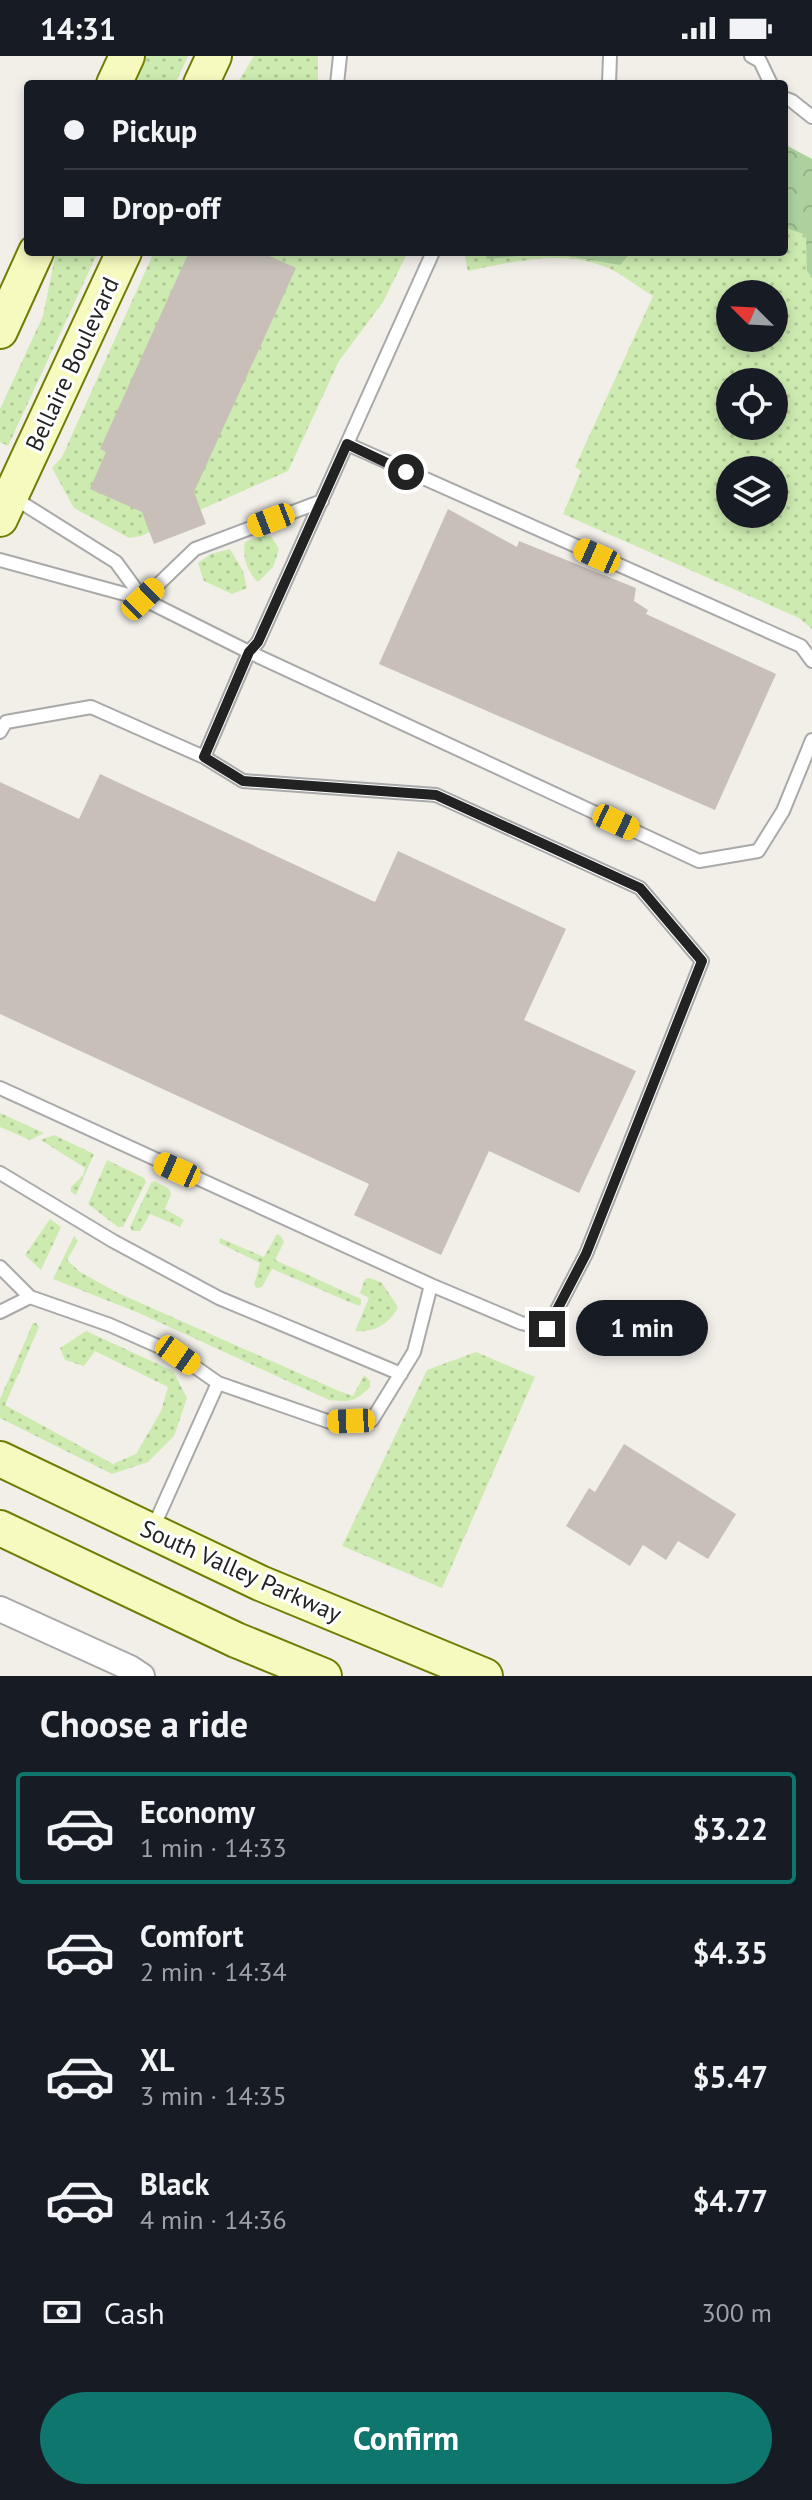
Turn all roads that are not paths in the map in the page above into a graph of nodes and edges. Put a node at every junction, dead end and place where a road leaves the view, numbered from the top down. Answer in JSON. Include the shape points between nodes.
{"nodes":[{"id":1,"x":127,"y":56,"type":"edge"},
{"id":2,"x":214,"y":56,"type":"edge"},
{"id":3,"x":340,"y":56,"type":"edge"},
{"id":4,"x":610,"y":56,"type":"edge"},
{"id":5,"x":751,"y":56,"type":"edge"},
{"id":6,"x":116,"y":80,"type":"edge"},
{"id":7,"x":203,"y":80,"type":"edge"},
{"id":8,"x":337,"y":80,"type":"edge"},
{"id":9,"x":609,"y":80,"type":"edge"},
{"id":10,"x":769,"y":80,"type":"edge"},
{"id":11,"x":788,"y":100,"type":"edge"},
{"id":12,"x":812,"y":117,"type":"edge"},
{"id":13,"x":34,"y":256,"type":"edge"},
{"id":14,"x":122,"y":256,"type":"edge"},
{"id":15,"x":431,"y":256,"type":"edge"},
{"id":16,"x":0,"y":331,"type":"edge"},
{"id":17,"x":347,"y":444,"type":"junction"},
{"id":18,"x":322,"y":501,"type":"junction"},
{"id":19,"x":4,"y":502,"type":"edge"},
{"id":20,"x":0,"y":560,"type":"edge"},
{"id":21,"x":143,"y":599,"type":"junction"},
{"id":22,"x":249,"y":652,"type":"junction"},
{"id":23,"x":812,"y":661,"type":"edge"},
{"id":24,"x":0,"y":732,"type":"edge"},
{"id":25,"x":812,"y":740,"type":"edge"},
{"id":26,"x":204,"y":757,"type":"junction"},
{"id":27,"x":0,"y":1088,"type":"edge"},
{"id":28,"x":0,"y":1173,"type":"edge"},
{"id":29,"x":0,"y":1267,"type":"edge"},
{"id":30,"x":431,"y":1285,"type":"junction"},
{"id":31,"x":30,"y":1297,"type":"junction"},
{"id":32,"x":0,"y":1312,"type":"edge"},
{"id":33,"x":401,"y":1374,"type":"junction"},
{"id":34,"x":218,"y":1383,"type":"junction"},
{"id":35,"x":0,"y":1459,"type":"edge"},
{"id":36,"x":0,"y":1528,"type":"edge"},
{"id":37,"x":151,"y":1532,"type":"junction"},
{"id":38,"x":0,"y":1609,"type":"edge"},
{"id":39,"x":142,"y":1676,"type":"edge"},
{"id":40,"x":324,"y":1676,"type":"edge"},
{"id":41,"x":485,"y":1676,"type":"edge"}],
"edges":[{"from":1,"to":6,"type":"main road"},
{"from":2,"to":7,"type":"main road"},
{"from":3,"to":8,"type":"lane"},
{"from":4,"to":9,"type":"lane"},
{"from":5,"to":10,"type":"lane","via":[[760,61]]},
{"from":11,"to":12,"type":"lane"},
{"from":13,"to":16,"type":"main road"},
{"from":14,"to":19,"type":"main road","name":"Bellaire Boulevard"},
{"from":15,"to":17,"type":"lane"},
{"from":17,"to":18,"type":"lane"},
{"from":17,"to":23,"type":"lane","via":[[801,646]]},
{"from":18,"to":21,"type":"lane","via":[[195,549]]},
{"from":18,"to":22,"type":"lane"},
{"from":19,"to":21,"type":"lane","via":[[116,562]]},
{"from":20,"to":21,"type":"lane"},
{"from":21,"to":22,"type":"lane"},
{"from":22,"to":25,"type":"lane","via":[[699,861],[758,851],[783,811]]},
{"from":22,"to":26,"type":"lane"},
{"from":24,"to":26,"type":"lane","via":[[6,722],[91,707]]},
{"from":26,"to":30,"type":"lane","via":[[243,781],[436,795],[640,888],[702,961],[586,1254],[547,1329]]},
{"from":27,"to":30,"type":"lane"},
{"from":28,"to":33,"type":"lane","via":[[219,1298]]},
{"from":29,"to":31,"type":"lane"},
{"from":30,"to":33,"type":"lane","via":[[414,1352]]},
{"from":31,"to":32,"type":"lane"},
{"from":31,"to":34,"type":"lane","via":[[178,1355]]},
{"from":33,"to":34,"type":"lane","via":[[372,1420],[330,1422]]},
{"from":34,"to":37,"type":"lane"},
{"from":35,"to":37,"type":"main road","name":"South Valley Parkway"},
{"from":36,"to":40,"type":"main road"},
{"from":37,"to":41,"type":"main road","name":"South Valley Parkway"},
{"from":38,"to":39,"type":"street"}]}
